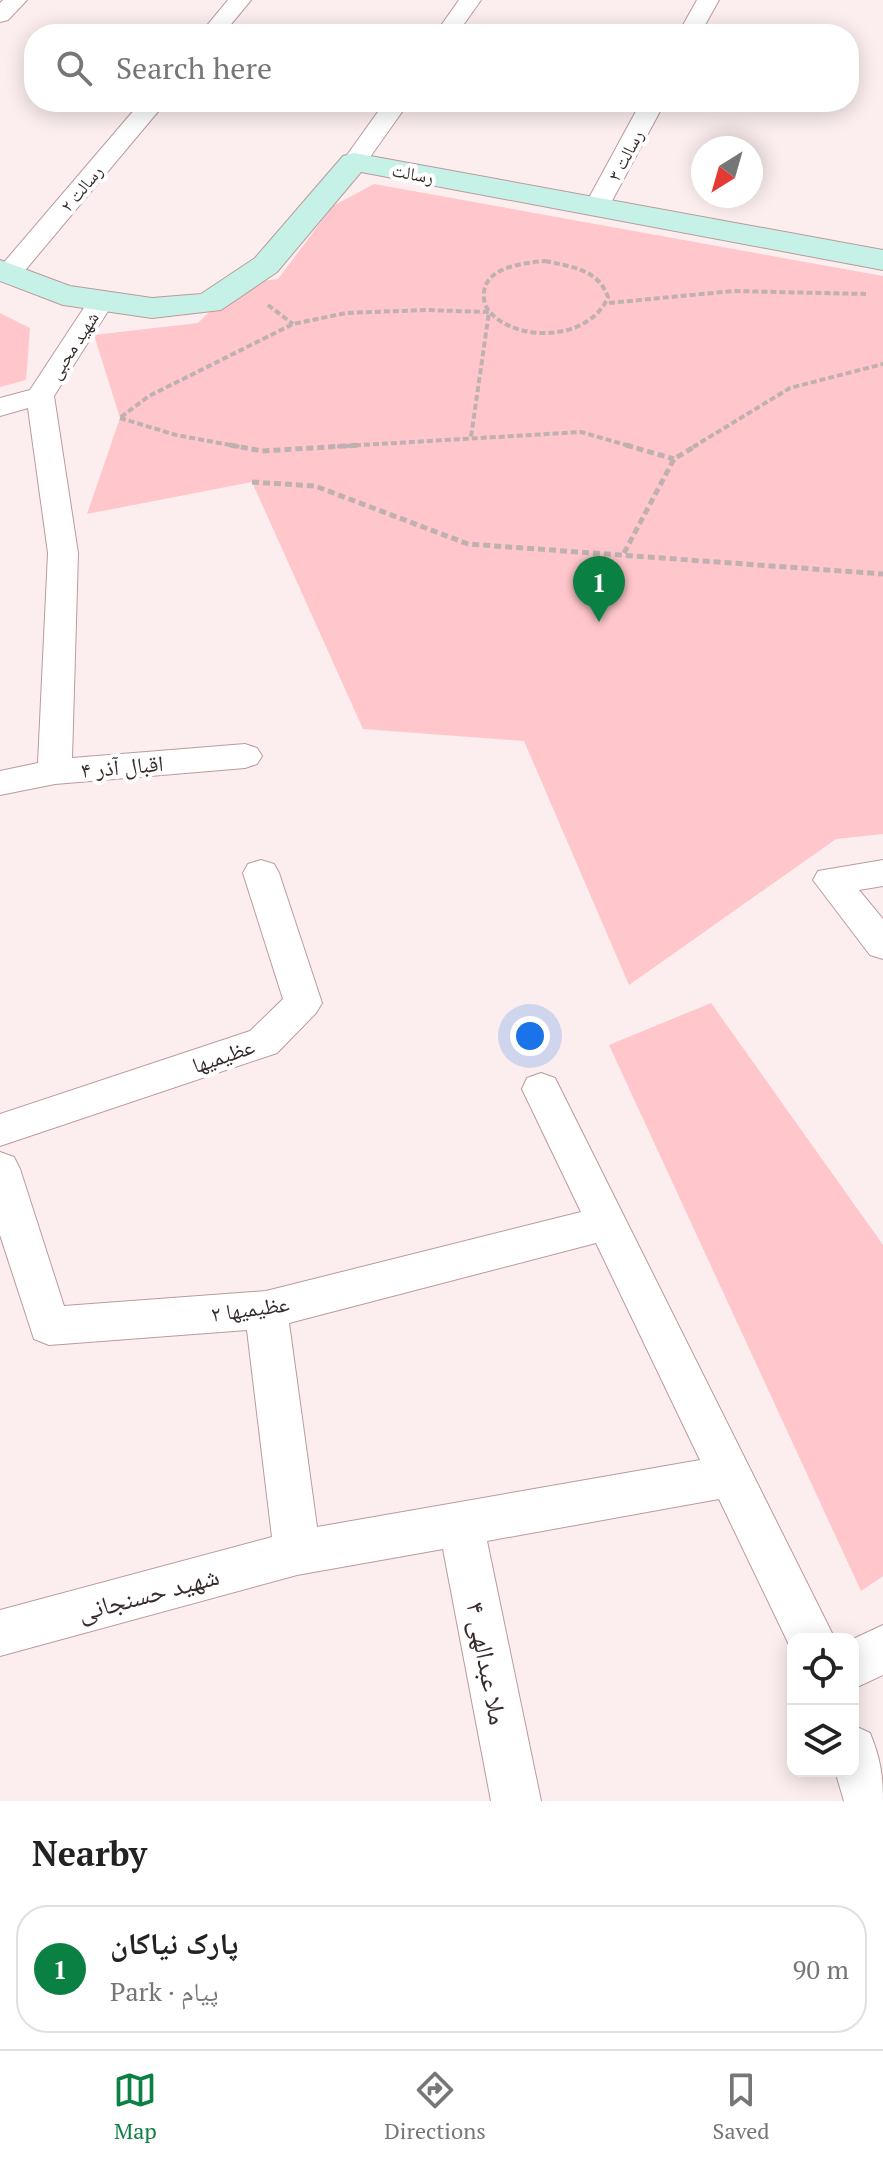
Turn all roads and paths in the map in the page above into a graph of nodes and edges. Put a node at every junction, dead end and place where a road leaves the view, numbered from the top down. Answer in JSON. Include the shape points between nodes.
{"nodes":[{"id":1,"x":16,"y":0,"type":"edge"},
{"id":2,"x":240,"y":0,"type":"edge"},
{"id":3,"x":470,"y":0,"type":"edge"},
{"id":4,"x":708,"y":0,"type":"edge"},
{"id":5,"x":0,"y":15,"type":"edge"},
{"id":6,"x":220,"y":24,"type":"edge"},
{"id":7,"x":453,"y":24,"type":"edge"},
{"id":8,"x":695,"y":24,"type":"edge"},
{"id":9,"x":145,"y":112,"type":"edge"},
{"id":10,"x":390,"y":112,"type":"edge"},
{"id":11,"x":648,"y":112,"type":"edge"},
{"id":12,"x":354,"y":162,"type":"junction"},
{"id":13,"x":597,"y":207,"type":"junction"},
{"id":14,"x":883,"y":260,"type":"edge"},
{"id":15,"x":4,"y":272,"type":"edge"},
{"id":16,"x":874,"y":295,"type":"dead end"},
{"id":17,"x":102,"y":300,"type":"junction"},
{"id":18,"x":609,"y":303,"type":"junction"},
{"id":19,"x":489,"y":312,"type":"junction"},
{"id":20,"x":883,"y":364,"type":"edge"},
{"id":21,"x":40,"y":396,"type":"junction"},
{"id":22,"x":0,"y":407,"type":"edge"},
{"id":23,"x":471,"y":437,"type":"junction"},
{"id":24,"x":674,"y":459,"type":"junction"},
{"id":25,"x":252,"y":482,"type":"dead end"},
{"id":26,"x":624,"y":553,"type":"junction"},
{"id":27,"x":883,"y":574,"type":"edge"},
{"id":28,"x":245,"y":756,"type":"dead end"},
{"id":29,"x":55,"y":772,"type":"junction"},
{"id":30,"x":0,"y":783,"type":"edge"},
{"id":31,"x":261,"y":873,"type":"dead end"},
{"id":32,"x":883,"y":873,"type":"edge"},
{"id":33,"x":883,"y":945,"type":"edge"},
{"id":34,"x":541,"y":1089,"type":"dead end"},
{"id":35,"x":0,"y":1130,"type":"edge"},
{"id":36,"x":0,"y":1169,"type":"edge"},
{"id":37,"x":606,"y":1223,"type":"junction"},
{"id":38,"x":266,"y":1310,"type":"junction"},
{"id":39,"x":731,"y":1476,"type":"junction"},
{"id":40,"x":461,"y":1524,"type":"junction"},
{"id":41,"x":297,"y":1553,"type":"junction"},
{"id":42,"x":0,"y":1633,"type":"edge"},
{"id":43,"x":808,"y":1633,"type":"edge"},
{"id":44,"x":883,"y":1649,"type":"edge"},
{"id":45,"x":859,"y":1662,"type":"edge"},
{"id":46,"x":859,"y":1769,"type":"edge"},
{"id":47,"x":516,"y":1801,"type":"edge"},
{"id":48,"x":869,"y":1801,"type":"edge"}],
"edges":[{"from":1,"to":5,"type":"street"},
{"from":2,"to":6,"type":"street"},
{"from":3,"to":7,"type":"street"},
{"from":4,"to":8,"type":"street"},
{"from":9,"to":15,"type":"street","name":"رسالت ۲"},
{"from":10,"to":12,"type":"street"},
{"from":11,"to":13,"type":"street","name":"رسالت ۳"},
{"from":12,"to":13,"type":"street","name":"رسالت"},
{"from":12,"to":17,"type":"street","via":[[266,265],[209,303],[152,308]]},
{"from":13,"to":14,"type":"street","name":"رسالت"},
{"from":15,"to":17,"type":"street","via":[[63,295]]},
{"from":16,"to":18,"type":"path","via":[[733,291]]},
{"from":17,"to":21,"type":"street","name":"شهید محبی"},
{"from":18,"to":19,"type":"path","via":[[592,322],[557,332],[517,328]]},
{"from":18,"to":19,"type":"path","via":[[608,290],[586,270],[567,263],[524,262],[505,268],[483,288]]},
{"from":19,"to":23,"type":"path"},
{"from":19,"to":23,"type":"path","via":[[346,313],[293,324],[149,396],[120,418],[262,451]]},
{"from":20,"to":24,"type":"path","via":[[790,388]]},
{"from":21,"to":22,"type":"street","name":"شهید محبی"},
{"from":21,"to":29,"type":"street","via":[[63,553]]},
{"from":23,"to":24,"type":"path","via":[[581,432]]},
{"from":24,"to":26,"type":"path"},
{"from":25,"to":26,"type":"path","via":[[315,486],[468,544]]},
{"from":26,"to":27,"type":"path"},
{"from":28,"to":29,"type":"street","name":"اقبال آذر ۴"},
{"from":29,"to":30,"type":"street","name":"اقبال آذر ۴"},
{"from":31,"to":35,"type":"street","name":"عظیمیها","via":[[303,1003],[263,1042]]},
{"from":32,"to":33,"type":"street","via":[[831,880]]},
{"from":34,"to":37,"type":"street"},
{"from":36,"to":38,"type":"street","name":"عظیمیها ۲","via":[[49,1326]]},
{"from":37,"to":38,"type":"street","name":"عظیمیها ۲"},
{"from":37,"to":39,"type":"street"},
{"from":38,"to":41,"type":"street"},
{"from":39,"to":40,"type":"street","name":"شهید حسنجانی"},
{"from":39,"to":43,"type":"street"},
{"from":40,"to":41,"type":"street","name":"شهید حسنجانی"},
{"from":40,"to":47,"type":"street","name":"ملا عبدالهی ۴"},
{"from":41,"to":42,"type":"street","name":"شهید حسنجانی"},
{"from":44,"to":45,"type":"street"},
{"from":46,"to":48,"type":"street"}]}
